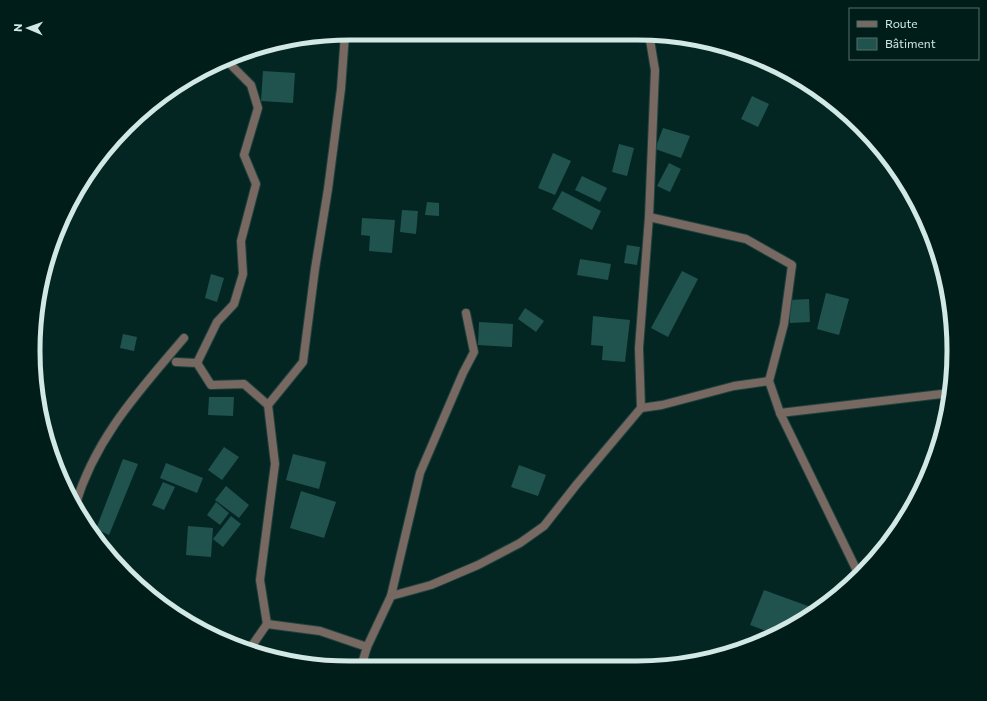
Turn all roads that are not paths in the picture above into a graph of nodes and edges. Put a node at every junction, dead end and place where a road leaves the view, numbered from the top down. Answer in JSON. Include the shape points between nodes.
{"nodes":[{"id":1,"x":345,"y":40,"type":"edge"},
{"id":2,"x":650,"y":41,"type":"edge"},
{"id":3,"x":231,"y":65,"type":"edge"},
{"id":4,"x":649,"y":217,"type":"junction"},
{"id":5,"x":466,"y":313,"type":"dead end"},
{"id":6,"x":184,"y":338,"type":"dead end"},
{"id":7,"x":176,"y":362,"type":"dead end"},
{"id":8,"x":197,"y":363,"type":"junction"},
{"id":9,"x":769,"y":381,"type":"junction"},
{"id":10,"x":944,"y":394,"type":"edge"},
{"id":11,"x":268,"y":405,"type":"junction"},
{"id":12,"x":641,"y":408,"type":"junction"},
{"id":13,"x":780,"y":413,"type":"junction"},
{"id":14,"x":78,"y":499,"type":"edge"},
{"id":15,"x":856,"y":570,"type":"edge"},
{"id":16,"x":391,"y":596,"type":"junction"},
{"id":17,"x":267,"y":624,"type":"junction"},
{"id":18,"x":252,"y":645,"type":"edge"},
{"id":19,"x":367,"y":647,"type":"junction"},
{"id":20,"x":363,"y":661,"type":"edge"}],
"edges":[{"from":1,"to":11,"type":"street","via":[[341,89],[303,362]]},
{"from":2,"to":4,"type":"street","via":[[655,70]]},
{"from":3,"to":8,"type":"street","via":[[251,85],[258,108],[244,155],[256,184],[242,242],[243,274],[234,304],[217,322]]},
{"from":4,"to":9,"type":"street","via":[[746,239],[792,265],[784,324]]},
{"from":4,"to":12,"type":"street","via":[[639,348]]},
{"from":5,"to":16,"type":"street","via":[[474,352],[420,473]]},
{"from":6,"to":14,"type":"street","via":[[129,403],[104,439],[83,481]]},
{"from":7,"to":8,"type":"street"},
{"from":8,"to":11,"type":"street","via":[[211,385],[244,384]]},
{"from":9,"to":12,"type":"street","via":[[734,386]]},
{"from":9,"to":13,"type":"street"},
{"from":10,"to":13,"type":"street"},
{"from":11,"to":17,"type":"street","via":[[275,464],[260,580]]},
{"from":12,"to":16,"type":"street","via":[[544,526],[520,543],[478,565],[431,585]]},
{"from":13,"to":15,"type":"street"},
{"from":16,"to":19,"type":"street"},
{"from":17,"to":18,"type":"street"},
{"from":17,"to":19,"type":"street","via":[[320,631]]},
{"from":19,"to":20,"type":"street"}]}
